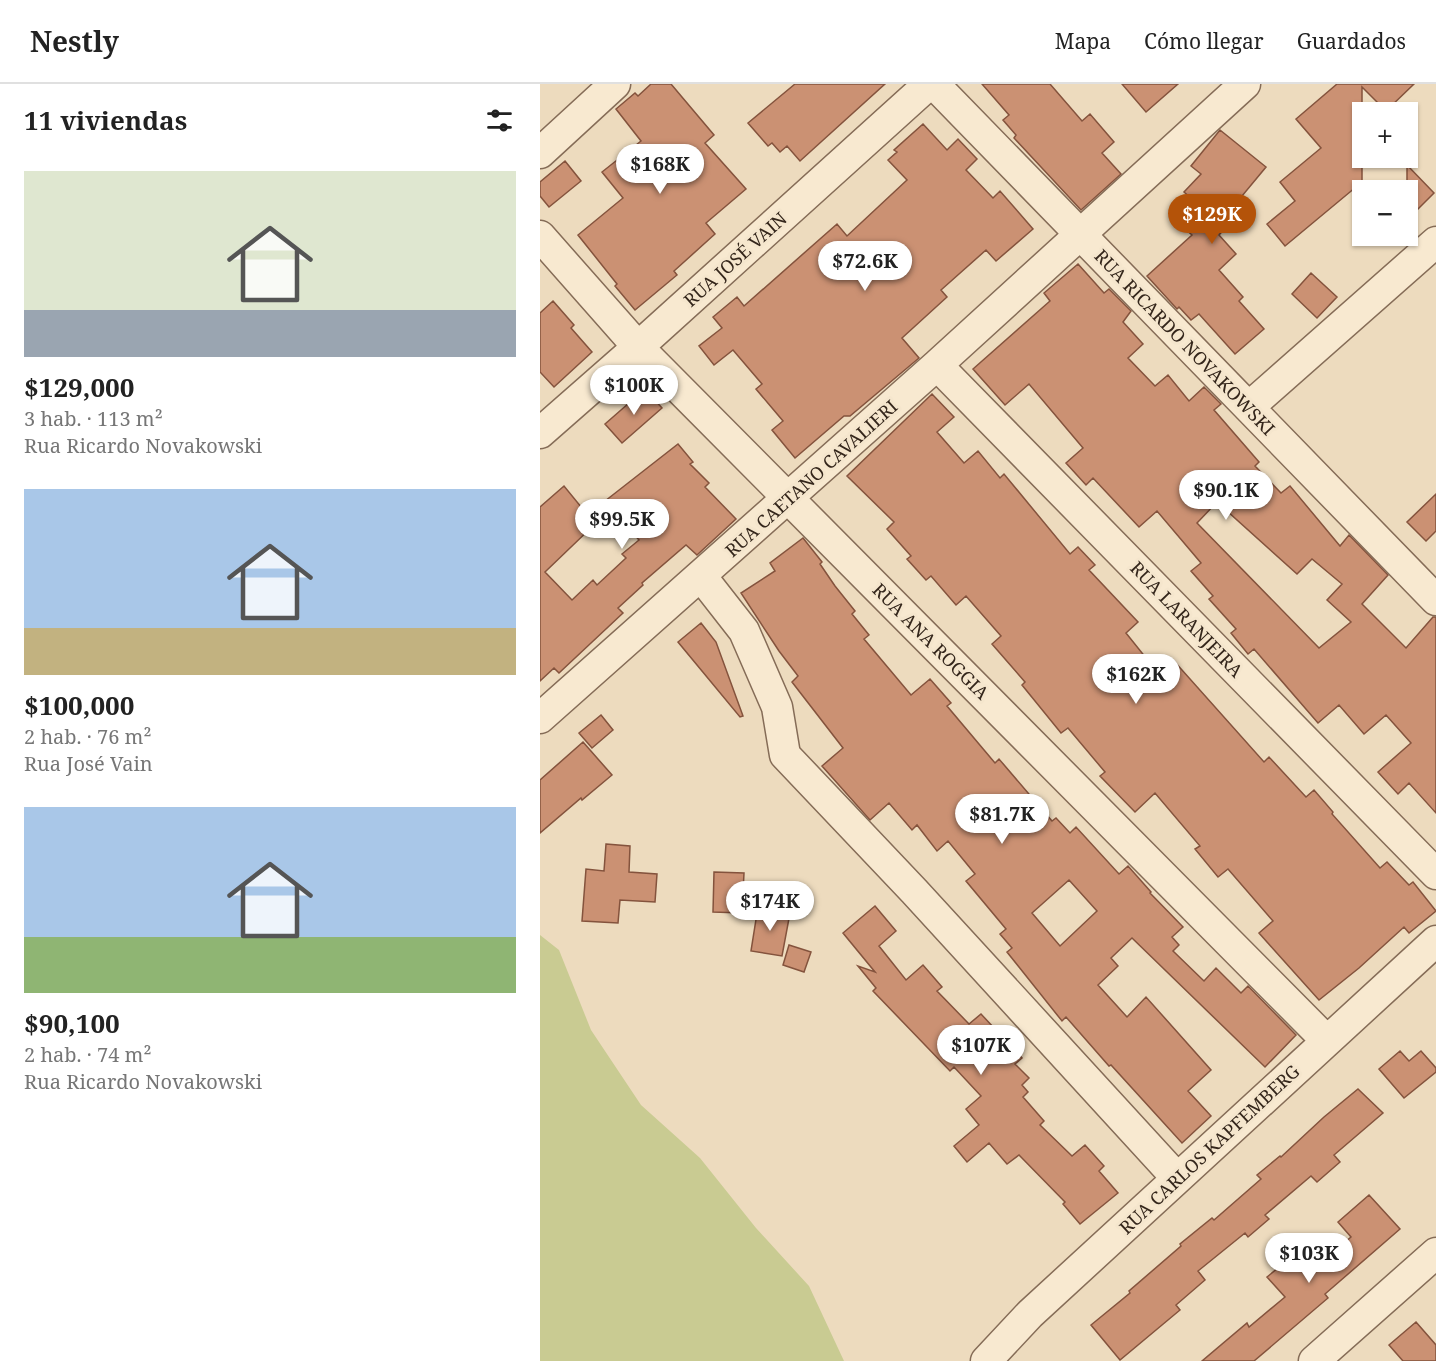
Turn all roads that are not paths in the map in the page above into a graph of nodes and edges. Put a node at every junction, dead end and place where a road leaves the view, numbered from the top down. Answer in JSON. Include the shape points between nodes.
{"nodes":[{"id":1,"x":615,"y":84,"type":"edge"},
{"id":2,"x":929,"y":84,"type":"edge"},
{"id":3,"x":934,"y":84,"type":"edge"},
{"id":4,"x":1245,"y":84,"type":"edge"},
{"id":5,"x":540,"y":153,"type":"edge"},
{"id":6,"x":1080,"y":235,"type":"junction"},
{"id":7,"x":540,"y":236,"type":"edge"},
{"id":8,"x":1436,"y":242,"type":"edge"},
{"id":9,"x":638,"y":347,"type":"junction"},
{"id":10,"x":937,"y":365,"type":"junction"},
{"id":11,"x":1249,"y":407,"type":"junction"},
{"id":12,"x":540,"y":433,"type":"edge"},
{"id":13,"x":788,"y":497,"type":"junction"},
{"id":14,"x":701,"y":576,"type":"junction"},
{"id":15,"x":1434,"y":594,"type":"edge"},
{"id":16,"x":540,"y":718,"type":"edge"},
{"id":17,"x":1436,"y":874,"type":"edge"},
{"id":18,"x":1436,"y":941,"type":"edge"},
{"id":19,"x":1327,"y":1041,"type":"junction"},
{"id":20,"x":1177,"y":1178,"type":"junction"},
{"id":21,"x":1436,"y":1253,"type":"edge"},
{"id":22,"x":986,"y":1361,"type":"edge"},
{"id":23,"x":1314,"y":1361,"type":"edge"}],
"edges":[{"from":1,"to":5,"type":"street"},
{"from":2,"to":9,"type":"street","name":"RUA JOSÉ VAIN"},
{"from":3,"to":6,"type":"street","name":"RUA RICARDO NOVAKOWSKI"},
{"from":4,"to":6,"type":"street","name":"RUA CAETANO CAVALIERI"},
{"from":6,"to":10,"type":"street","name":"RUA CAETANO CAVALIERI"},
{"from":6,"to":11,"type":"street","name":"RUA RICARDO NOVAKOWSKI"},
{"from":7,"to":9,"type":"street","name":"RUA ANA ROGGIA"},
{"from":8,"to":11,"type":"street"},
{"from":9,"to":12,"type":"street","name":"RUA JOSÉ VAIN"},
{"from":9,"to":13,"type":"street","name":"RUA ANA ROGGIA"},
{"from":10,"to":13,"type":"street","name":"RUA CAETANO CAVALIERI"},
{"from":10,"to":17,"type":"street","name":"RUA LARANJEIRA"},
{"from":11,"to":15,"type":"street","name":"RUA RICARDO NOVAKOWSKI"},
{"from":13,"to":14,"type":"street","name":"RUA CAETANO CAVALIERI"},
{"from":13,"to":19,"type":"street","name":"RUA ANA ROGGIA"},
{"from":14,"to":16,"type":"street","name":"RUA CAETANO CAVALIERI"},
{"from":14,"to":20,"type":"street","via":[[744,631],[777,707],[785,755]]},
{"from":18,"to":19,"type":"street","name":"RUA CARLOS KAPFEMBERG"},
{"from":19,"to":20,"type":"street","name":"RUA CARLOS KAPFEMBERG"},
{"from":20,"to":22,"type":"street","name":"RUA CARLOS KAPFEMBERG","via":[[1030,1314]]},
{"from":21,"to":23,"type":"street"}]}
